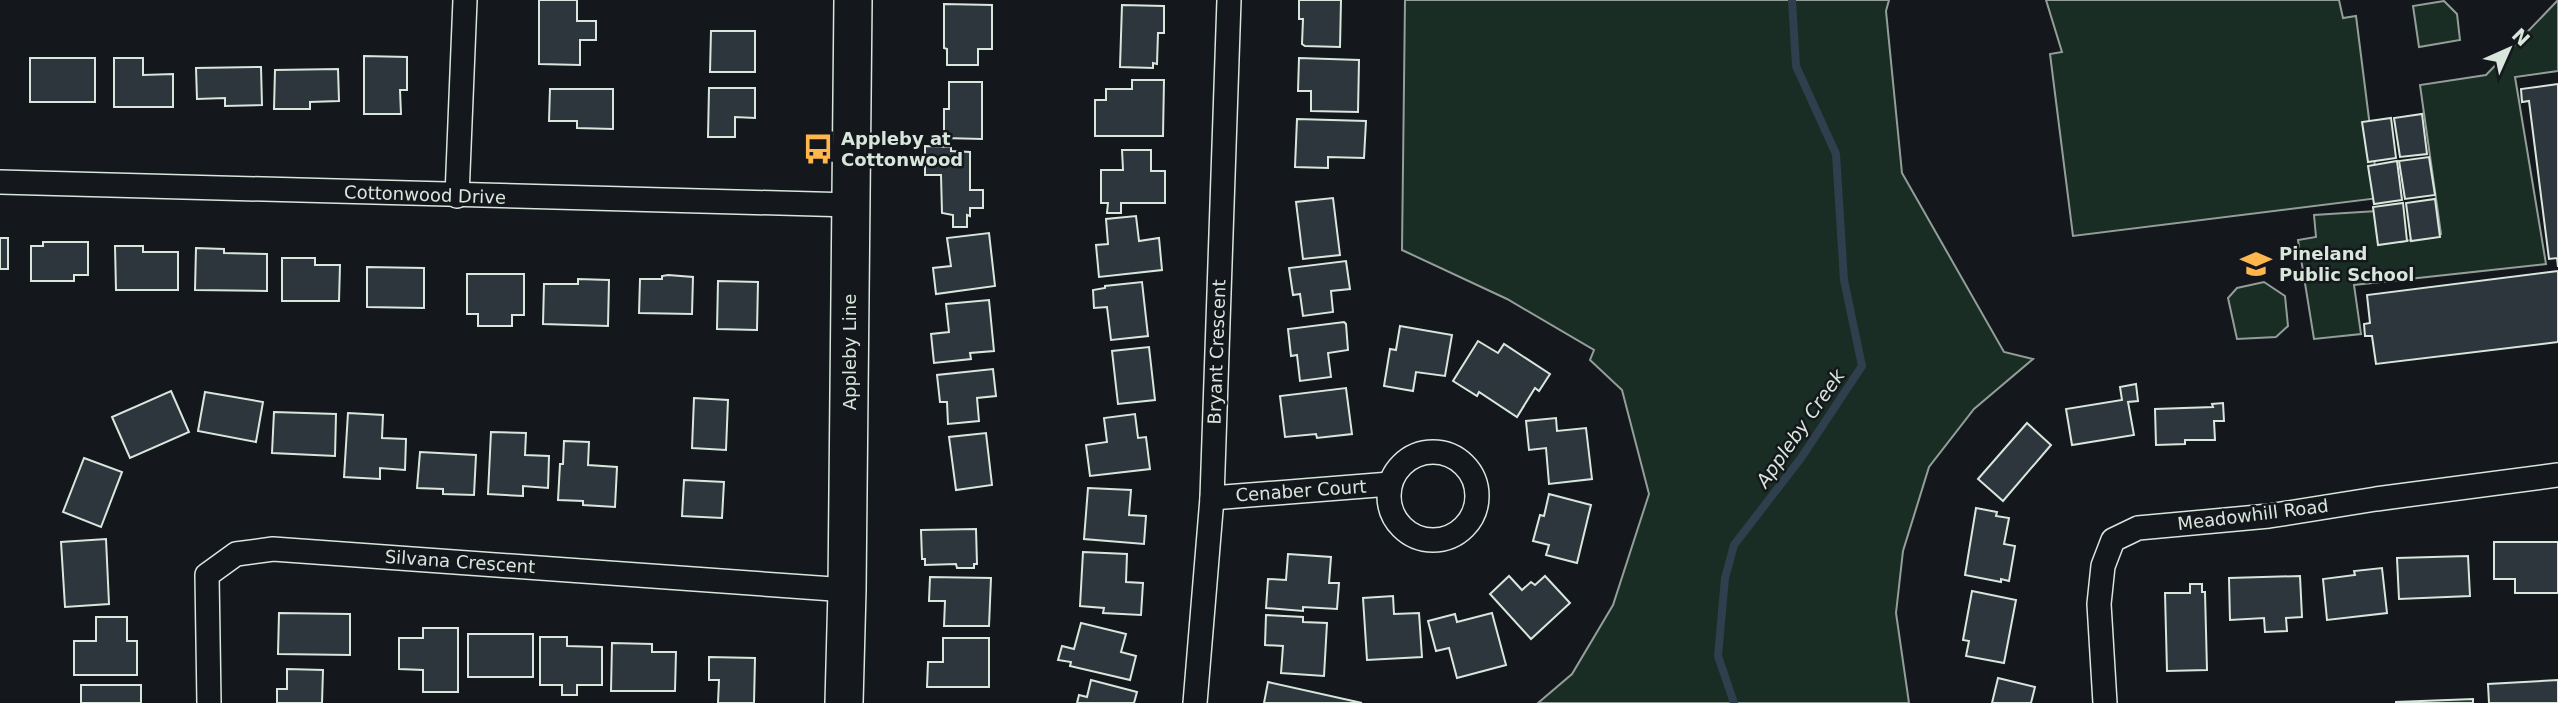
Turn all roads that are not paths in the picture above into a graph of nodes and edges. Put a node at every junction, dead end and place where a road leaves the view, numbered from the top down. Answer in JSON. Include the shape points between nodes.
{"nodes":[{"id":1,"x":465,"y":0,"type":"edge"},
{"id":2,"x":853,"y":0,"type":"edge"},
{"id":3,"x":1229,"y":0,"type":"edge"},
{"id":4,"x":0,"y":182,"type":"edge"},
{"id":5,"x":457,"y":196,"type":"junction"},
{"id":6,"x":851,"y":205,"type":"junction"},
{"id":7,"x":2558,"y":475,"type":"edge"},
{"id":8,"x":1390,"y":484,"type":"dead end"},
{"id":9,"x":1212,"y":498,"type":"junction"},
{"id":10,"x":847,"y":590,"type":"junction"},
{"id":11,"x":209,"y":703,"type":"edge"},
{"id":12,"x":844,"y":703,"type":"edge"},
{"id":13,"x":1195,"y":703,"type":"edge"},
{"id":14,"x":2105,"y":703,"type":"edge"}],
"edges":[{"from":1,"to":5,"type":"street"},
{"from":2,"to":6,"type":"main road","name":"Appleby Line"},
{"from":3,"to":9,"type":"street","name":"Bryant Crescent"},
{"from":4,"to":5,"type":"street","name":"Cottonwood Drive"},
{"from":5,"to":6,"type":"street","name":"Cottonwood Drive"},
{"from":6,"to":10,"type":"main road","name":"Appleby Line"},
{"from":7,"to":14,"type":"street","name":"Meadowhill Road","via":[[2269,516],[2138,528],[2113,540],[2099,604]]},
{"from":8,"to":9,"type":"street","name":"Cenaber Court"},
{"from":9,"to":13,"type":"street","name":"Bryant Crescent"},
{"from":10,"to":11,"type":"street","name":"Silvana Crescent","via":[[273,548],[236,554],[207,575]]},
{"from":10,"to":12,"type":"main road","name":"Appleby Line"}]}
